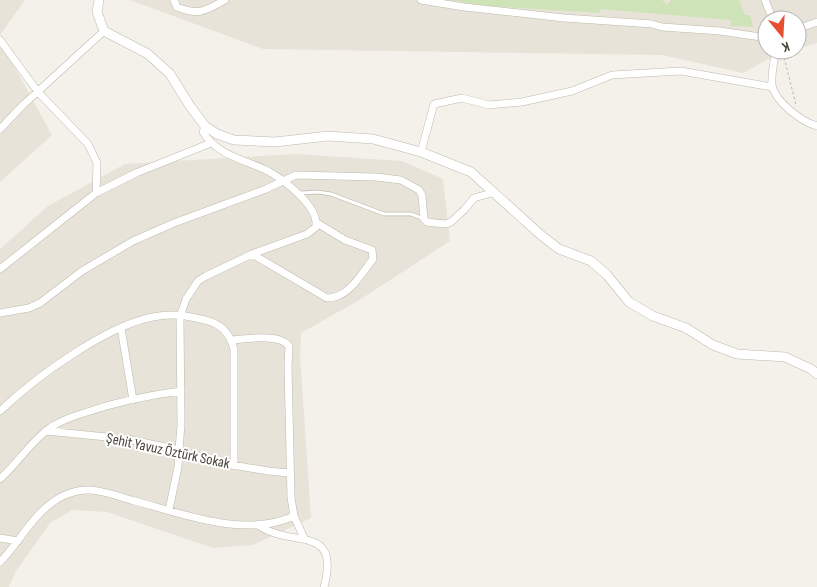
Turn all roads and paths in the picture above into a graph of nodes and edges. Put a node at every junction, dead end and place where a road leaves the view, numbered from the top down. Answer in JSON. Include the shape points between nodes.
{"nodes":[{"id":1,"x":99,"y":0,"type":"edge"},
{"id":2,"x":174,"y":0,"type":"edge"},
{"id":3,"x":225,"y":0,"type":"edge"},
{"id":4,"x":420,"y":0,"type":"edge"},
{"id":5,"x":104,"y":31,"type":"junction"},
{"id":6,"x":757,"y":37,"type":"edge"},
{"id":7,"x":0,"y":40,"type":"edge"},
{"id":8,"x":775,"y":60,"type":"edge"},
{"id":9,"x":785,"y":60,"type":"edge"},
{"id":10,"x":772,"y":87,"type":"junction"},
{"id":11,"x":38,"y":92,"type":"junction"},
{"id":12,"x":799,"y":117,"type":"junction"},
{"id":13,"x":205,"y":126,"type":"junction"},
{"id":14,"x":817,"y":126,"type":"edge"},
{"id":15,"x":0,"y":129,"type":"edge"},
{"id":16,"x":211,"y":143,"type":"junction"},
{"id":17,"x":422,"y":152,"type":"junction"},
{"id":18,"x":282,"y":181,"type":"junction"},
{"id":19,"x":495,"y":192,"type":"junction"},
{"id":20,"x":96,"y":193,"type":"junction"},
{"id":21,"x":297,"y":194,"type":"junction"},
{"id":22,"x":424,"y":219,"type":"junction"},
{"id":23,"x":317,"y":223,"type":"junction"},
{"id":24,"x":252,"y":254,"type":"junction"},
{"id":25,"x":0,"y":269,"type":"edge"},
{"id":26,"x":0,"y":313,"type":"edge"},
{"id":27,"x":180,"y":315,"type":"junction"},
{"id":28,"x":121,"y":328,"type":"junction"},
{"id":29,"x":232,"y":340,"type":"junction"},
{"id":30,"x":817,"y":374,"type":"edge"},
{"id":31,"x":181,"y":391,"type":"junction"},
{"id":32,"x":133,"y":400,"type":"junction"},
{"id":33,"x":0,"y":411,"type":"edge"},
{"id":34,"x":46,"y":430,"type":"junction"},
{"id":35,"x":179,"y":450,"type":"junction"},
{"id":36,"x":234,"y":466,"type":"junction"},
{"id":37,"x":289,"y":473,"type":"junction"},
{"id":38,"x":0,"y":479,"type":"edge"},
{"id":39,"x":168,"y":510,"type":"junction"},
{"id":40,"x":294,"y":516,"type":"junction"},
{"id":41,"x":258,"y":525,"type":"junction"},
{"id":42,"x":0,"y":538,"type":"edge"},
{"id":43,"x":304,"y":538,"type":"junction"},
{"id":44,"x":18,"y":541,"type":"junction"},
{"id":45,"x":0,"y":562,"type":"edge"},
{"id":46,"x":324,"y":587,"type":"edge"}],
"edges":[{"from":1,"to":5,"type":"street","via":[[97,12]]},
{"from":2,"to":3,"type":"street","via":[[177,7],[189,12],[202,12]]},
{"from":4,"to":6,"type":"street"},
{"from":5,"to":11,"type":"street"},
{"from":5,"to":13,"type":"street","via":[[148,54],[170,74]]},
{"from":7,"to":11,"type":"street"},
{"from":8,"to":10,"type":"street"},
{"from":9,"to":12,"type":"path"},
{"from":10,"to":12,"type":"street","via":[[785,107]]},
{"from":10,"to":17,"type":"street","via":[[681,71],[612,75],[572,91],[522,102],[489,104],[462,98],[434,104]]},
{"from":11,"to":15,"type":"street"},
{"from":11,"to":20,"type":"street","via":[[88,144],[97,163]]},
{"from":12,"to":14,"type":"street"},
{"from":13,"to":16,"type":"street","via":[[203,132]]},
{"from":13,"to":17,"type":"street","via":[[234,140],[275,142],[328,136],[373,139]]},
{"from":16,"to":18,"type":"street"},
{"from":16,"to":20,"type":"street"},
{"from":17,"to":19,"type":"street","via":[[471,172]]},
{"from":18,"to":21,"type":"street"},
{"from":18,"to":22,"type":"street","via":[[296,175],[401,180],[422,195]]},
{"from":18,"to":26,"type":"street","via":[[133,241],[82,271],[40,303]]},
{"from":19,"to":22,"type":"street","via":[[474,198],[452,222],[435,223]]},
{"from":19,"to":30,"type":"street","via":[[542,236],[559,249],[590,261],[607,275],[629,302],[653,316],[686,328],[713,345],[737,354],[785,357]]},
{"from":20,"to":25,"type":"street"},
{"from":21,"to":22,"type":"lane","via":[[331,194],[384,214],[412,214]]},
{"from":21,"to":23,"type":"street","via":[[311,208]]},
{"from":23,"to":24,"type":"street","via":[[307,234]]},
{"from":23,"to":24,"type":"street","via":[[345,240],[372,250],[374,254],[342,295],[327,298]]},
{"from":24,"to":27,"type":"street","via":[[198,281]]},
{"from":27,"to":28,"type":"street","via":[[145,318]]},
{"from":27,"to":29,"type":"street","via":[[216,324]]},
{"from":27,"to":31,"type":"street"},
{"from":28,"to":32,"type":"street"},
{"from":28,"to":33,"type":"street","via":[[66,359]]},
{"from":29,"to":36,"type":"street"},
{"from":29,"to":37,"type":"street","via":[[273,338],[285,340],[290,346]]},
{"from":31,"to":32,"type":"street"},
{"from":31,"to":35,"type":"street"},
{"from":32,"to":34,"type":"street","via":[[67,419]]},
{"from":34,"to":35,"type":"street","name":"Şehit Yavuz Öztürk Sokak","via":[[127,439]]},
{"from":34,"to":38,"type":"street"},
{"from":35,"to":36,"type":"street","name":"Şehit Yavuz Öztürk Sokak"},
{"from":35,"to":39,"type":"street"},
{"from":36,"to":37,"type":"street","name":"Şehit Yavuz Öztürk Sokak"},
{"from":37,"to":40,"type":"street"},
{"from":39,"to":41,"type":"street","via":[[226,523]]},
{"from":39,"to":44,"type":"street","via":[[97,490],[80,490],[50,504]]},
{"from":40,"to":41,"type":"street"},
{"from":40,"to":43,"type":"street"},
{"from":41,"to":43,"type":"street","via":[[274,534]]},
{"from":42,"to":44,"type":"street"},
{"from":43,"to":46,"type":"street","via":[[326,551],[328,565]]},
{"from":44,"to":45,"type":"street"}]}
